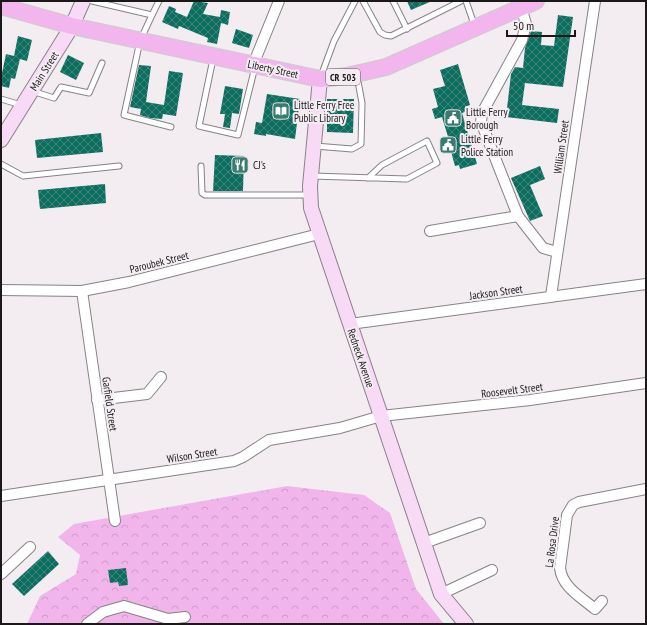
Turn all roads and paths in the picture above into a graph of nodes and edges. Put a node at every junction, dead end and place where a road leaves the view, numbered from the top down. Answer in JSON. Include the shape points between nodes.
{"nodes":[{"id":1,"x":83,"y":1,"type":"edge"},
{"id":2,"x":92,"y":1,"type":"edge"},
{"id":3,"x":158,"y":1,"type":"edge"},
{"id":4,"x":279,"y":1,"type":"edge"},
{"id":5,"x":355,"y":1,"type":"edge"},
{"id":6,"x":363,"y":1,"type":"edge"},
{"id":7,"x":393,"y":1,"type":"edge"},
{"id":8,"x":461,"y":1,"type":"edge"},
{"id":9,"x":466,"y":1,"type":"edge"},
{"id":10,"x":595,"y":1,"type":"edge"},
{"id":11,"x":528,"y":4,"type":"edge"},
{"id":12,"x":1,"y":6,"type":"edge"},
{"id":13,"x":152,"y":15,"type":"junction"},
{"id":14,"x":72,"y":26,"type":"junction"},
{"id":15,"x":475,"y":28,"type":"junction"},
{"id":16,"x":407,"y":29,"type":"junction"},
{"id":17,"x":140,"y":41,"type":"junction"},
{"id":18,"x":214,"y":56,"type":"junction"},
{"id":19,"x":102,"y":63,"type":"dead end"},
{"id":20,"x":254,"y":65,"type":"junction"},
{"id":21,"x":357,"y":74,"type":"junction"},
{"id":22,"x":320,"y":79,"type":"junction"},
{"id":23,"x":31,"y":91,"type":"junction"},
{"id":24,"x":1,"y":99,"type":"edge"},
{"id":25,"x":22,"y":106,"type":"junction"},
{"id":26,"x":171,"y":127,"type":"dead end"},
{"id":27,"x":1,"y":140,"type":"edge"},
{"id":28,"x":314,"y":146,"type":"junction"},
{"id":29,"x":1,"y":164,"type":"edge"},
{"id":30,"x":119,"y":166,"type":"dead end"},
{"id":31,"x":201,"y":166,"type":"dead end"},
{"id":32,"x":311,"y":176,"type":"junction"},
{"id":33,"x":368,"y":178,"type":"junction"},
{"id":34,"x":311,"y":195,"type":"junction"},
{"id":35,"x":518,"y":216,"type":"junction"},
{"id":36,"x":430,"y":231,"type":"dead end"},
{"id":37,"x":319,"y":234,"type":"junction"},
{"id":38,"x":557,"y":252,"type":"junction"},
{"id":39,"x":646,"y":284,"type":"edge"},
{"id":40,"x":1,"y":290,"type":"edge"},
{"id":41,"x":82,"y":291,"type":"junction"},
{"id":42,"x":551,"y":296,"type":"junction"},
{"id":43,"x":350,"y":324,"type":"junction"},
{"id":44,"x":161,"y":377,"type":"dead end"},
{"id":45,"x":646,"y":384,"type":"edge"},
{"id":46,"x":97,"y":400,"type":"junction"},
{"id":47,"x":381,"y":416,"type":"junction"},
{"id":48,"x":109,"y":480,"type":"junction"},
{"id":49,"x":646,"y":489,"type":"edge"},
{"id":50,"x":1,"y":496,"type":"edge"},
{"id":51,"x":114,"y":521,"type":"dead end"},
{"id":52,"x":480,"y":523,"type":"dead end"},
{"id":53,"x":424,"y":543,"type":"junction"},
{"id":54,"x":30,"y":546,"type":"dead end"},
{"id":55,"x":492,"y":570,"type":"dead end"},
{"id":56,"x":1,"y":574,"type":"edge"},
{"id":57,"x":441,"y":594,"type":"junction"},
{"id":58,"x":602,"y":601,"type":"dead end"},
{"id":59,"x":185,"y":618,"type":"dead end"},
{"id":60,"x":86,"y":624,"type":"edge"},
{"id":61,"x":466,"y":624,"type":"edge"}],
"edges":[{"from":1,"to":14,"type":"street","name":"Main Street"},
{"from":2,"to":13,"type":"lane"},
{"from":3,"to":13,"type":"lane"},
{"from":4,"to":20,"type":"street"},
{"from":5,"to":22,"type":"lane","via":[[334,41]]},
{"from":6,"to":16,"type":"lane","via":[[380,32],[391,36]]},
{"from":7,"to":16,"type":"lane"},
{"from":8,"to":16,"type":"lane"},
{"from":9,"to":15,"type":"lane"},
{"from":10,"to":38,"type":"street","name":"William Street"},
{"from":11,"to":15,"type":"main road","name":"Liberty Street","number":"CR 503"},
{"from":11,"to":35,"type":"street","via":[[522,40],[482,113],[481,122]]},
{"from":12,"to":14,"type":"main road","name":"Liberty Street","number":"CR 503","via":[[20,8]]},
{"from":13,"to":17,"type":"lane"},
{"from":14,"to":17,"type":"main road","name":"Liberty Street","number":"CR 503"},
{"from":14,"to":23,"type":"street","name":"Main Street"},
{"from":15,"to":21,"type":"main road","name":"Liberty Street","number":"CR 503","via":[[386,67]]},
{"from":17,"to":18,"type":"main road","name":"Liberty Street","number":"CR 503"},
{"from":17,"to":26,"type":"lane","via":[[124,115]]},
{"from":18,"to":20,"type":"main road","name":"Liberty Street","number":"CR 503"},
{"from":18,"to":20,"type":"lane","via":[[199,126],[238,135]]},
{"from":19,"to":23,"type":"lane","via":[[89,93],[61,87],[54,98]]},
{"from":20,"to":22,"type":"main road","name":"Liberty Street","number":"CR 503"},
{"from":21,"to":22,"type":"main road","name":"Liberty Street","number":"CR 503"},
{"from":21,"to":28,"type":"lane","via":[[362,103],[361,144],[352,149]]},
{"from":22,"to":28,"type":"street","name":"Redneck Avenue"},
{"from":23,"to":25,"type":"street","name":"Main Street"},
{"from":24,"to":25,"type":"lane"},
{"from":25,"to":27,"type":"street","name":"Main Street"},
{"from":28,"to":32,"type":"street","name":"Redneck Avenue"},
{"from":29,"to":30,"type":"lane","via":[[23,176]]},
{"from":31,"to":34,"type":"lane","via":[[202,193],[205,195]]},
{"from":32,"to":33,"type":"lane"},
{"from":32,"to":34,"type":"street","name":"Redneck Avenue"},
{"from":33,"to":33,"type":"lane","via":[[407,179],[437,163],[427,142],[382,165]]},
{"from":34,"to":37,"type":"street","name":"Redneck Avenue"},
{"from":35,"to":36,"type":"street"},
{"from":35,"to":38,"type":"street","via":[[543,248]]},
{"from":37,"to":41,"type":"street","name":"Paroubek Street","via":[[129,282]]},
{"from":37,"to":43,"type":"street","name":"Redneck Avenue"},
{"from":38,"to":42,"type":"street","name":"William Street"},
{"from":39,"to":42,"type":"street","name":"Jackson Street"},
{"from":40,"to":41,"type":"street","name":"Paroubek Street"},
{"from":41,"to":46,"type":"street","name":"Garfield Street"},
{"from":42,"to":43,"type":"street","name":"Jackson Street"},
{"from":43,"to":47,"type":"street","name":"Redneck Avenue"},
{"from":44,"to":46,"type":"street","via":[[147,394]]},
{"from":45,"to":47,"type":"street","name":"Roosevelt Street"},
{"from":46,"to":48,"type":"street","name":"Garfield Street"},
{"from":47,"to":48,"type":"street","name":"Wilson Street","via":[[340,428],[269,440],[234,461]]},
{"from":47,"to":53,"type":"street","name":"Redneck Avenue"},
{"from":48,"to":50,"type":"street","name":"Wilson Street"},
{"from":48,"to":51,"type":"street","name":"Garfield Street"},
{"from":49,"to":58,"type":"street","name":"La Rosa Drive","via":[[579,502],[573,505],[567,515],[561,576],[564,582],[595,609]]},
{"from":52,"to":53,"type":"street"},
{"from":53,"to":57,"type":"street","name":"Redneck Avenue"},
{"from":54,"to":56,"type":"street"},
{"from":55,"to":57,"type":"street"},
{"from":57,"to":61,"type":"street","name":"Redneck Avenue"},
{"from":59,"to":60,"type":"street","via":[[168,619],[124,606],[103,612]]}]}
